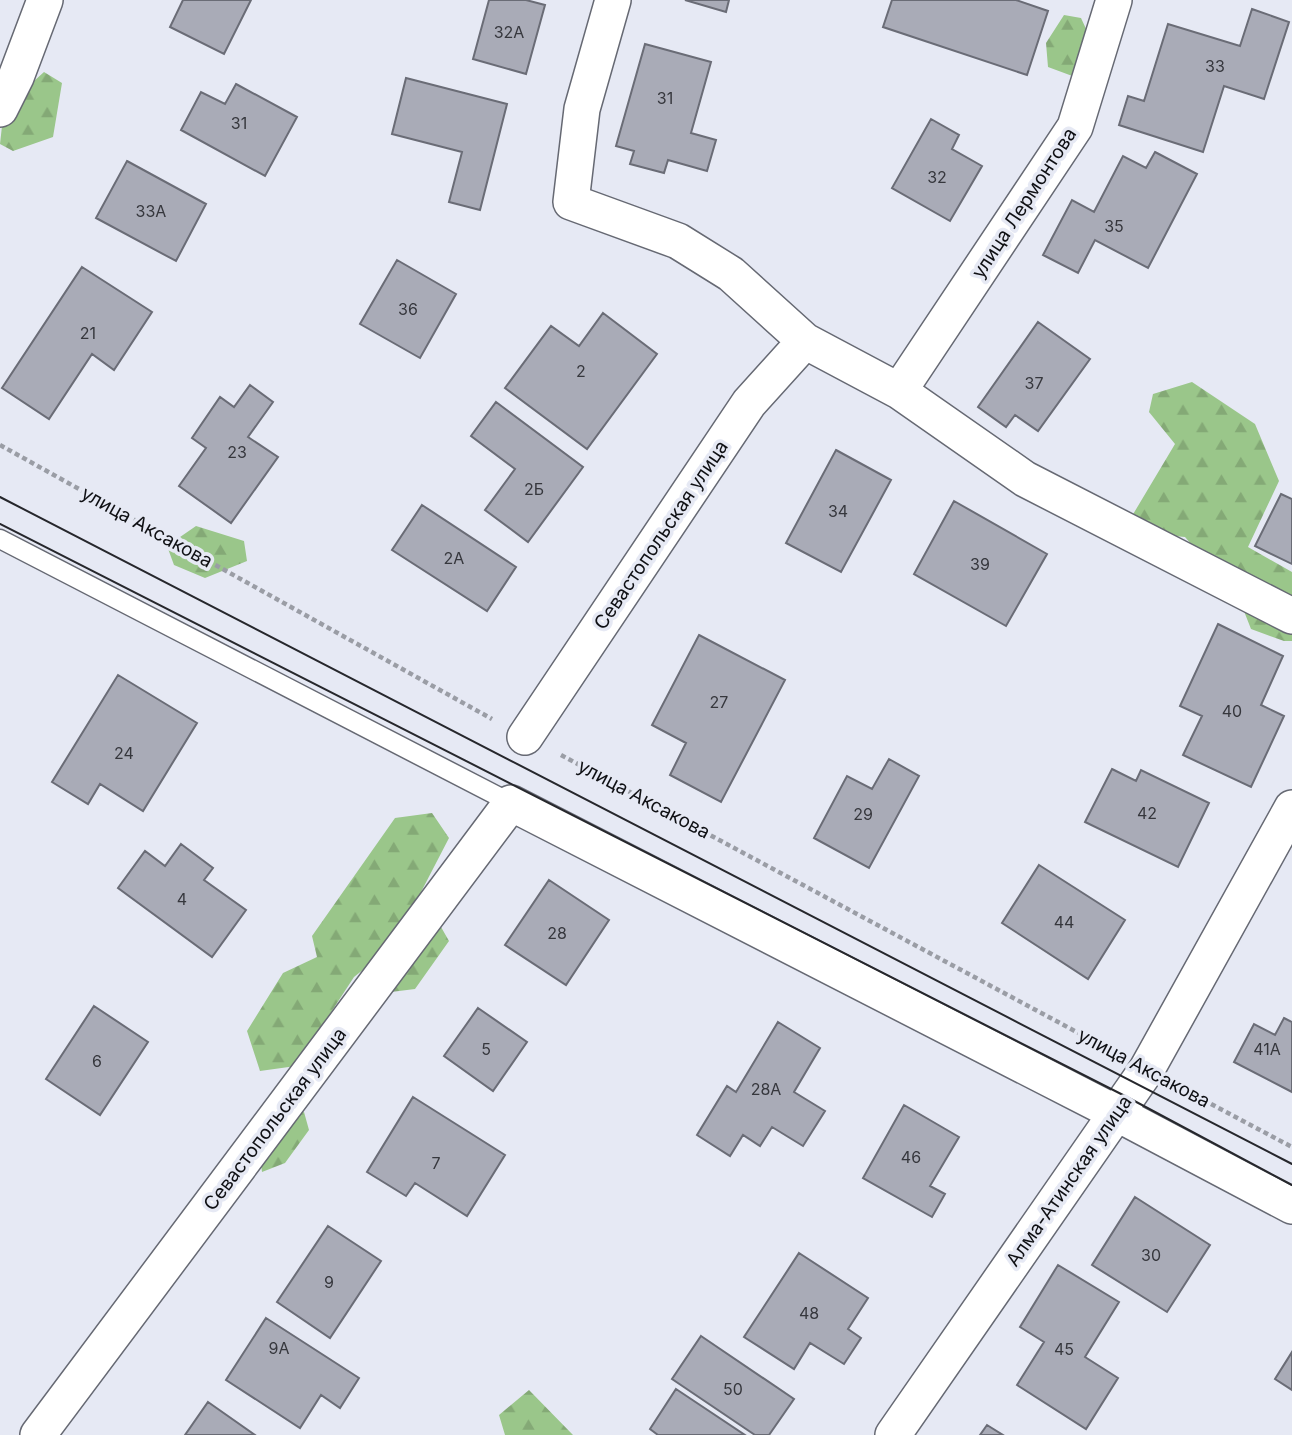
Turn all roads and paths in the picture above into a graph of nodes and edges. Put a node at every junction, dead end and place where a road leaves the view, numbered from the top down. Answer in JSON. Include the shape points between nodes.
{"nodes":[{"id":1,"x":44,"y":0,"type":"edge"},
{"id":2,"x":613,"y":0,"type":"edge"},
{"id":3,"x":1114,"y":0,"type":"edge"},
{"id":4,"x":0,"y":109,"type":"edge"},
{"id":5,"x":805,"y":341,"type":"junction"},
{"id":6,"x":899,"y":391,"type":"junction"},
{"id":7,"x":0,"y":445,"type":"edge"},
{"id":8,"x":0,"y":539,"type":"edge"},
{"id":9,"x":1292,"y":616,"type":"edge"},
{"id":10,"x":525,"y":737,"type":"junction"},
{"id":11,"x":511,"y":803,"type":"junction"},
{"id":12,"x":1292,"y":808,"type":"edge"},
{"id":13,"x":1146,"y":1069,"type":"junction"},
{"id":14,"x":1116,"y":1113,"type":"junction"},
{"id":15,"x":1292,"y":1147,"type":"edge"},
{"id":16,"x":1292,"y":1206,"type":"edge"},
{"id":17,"x":38,"y":1435,"type":"edge"},
{"id":18,"x":893,"y":1435,"type":"edge"}],
"edges":[{"from":1,"to":4,"type":"street"},
{"from":2,"to":5,"type":"street","via":[[582,109],[571,202],[678,241],[731,274]]},
{"from":3,"to":6,"type":"street","name":"улица Лермонтова","via":[[1075,128]]},
{"from":5,"to":6,"type":"street"},
{"from":5,"to":10,"type":"street","name":"Севастопольская улица","via":[[749,403]]},
{"from":6,"to":9,"type":"street","via":[[1025,479]]},
{"from":7,"to":10,"type":"path","name":"улица Аксакова"},
{"from":8,"to":11,"type":"lane"},
{"from":10,"to":13,"type":"path","name":"улица Аксакова"},
{"from":11,"to":14,"type":"street"},
{"from":11,"to":17,"type":"street","name":"Севастопольская улица"},
{"from":12,"to":13,"type":"street","name":"Алма-Атинская улица"},
{"from":13,"to":14,"type":"street","name":"Алма-Атинская улица"},
{"from":13,"to":15,"type":"path","name":"улица Аксакова"},
{"from":14,"to":16,"type":"street"},
{"from":14,"to":18,"type":"street","name":"Алма-Атинская улица"}]}
